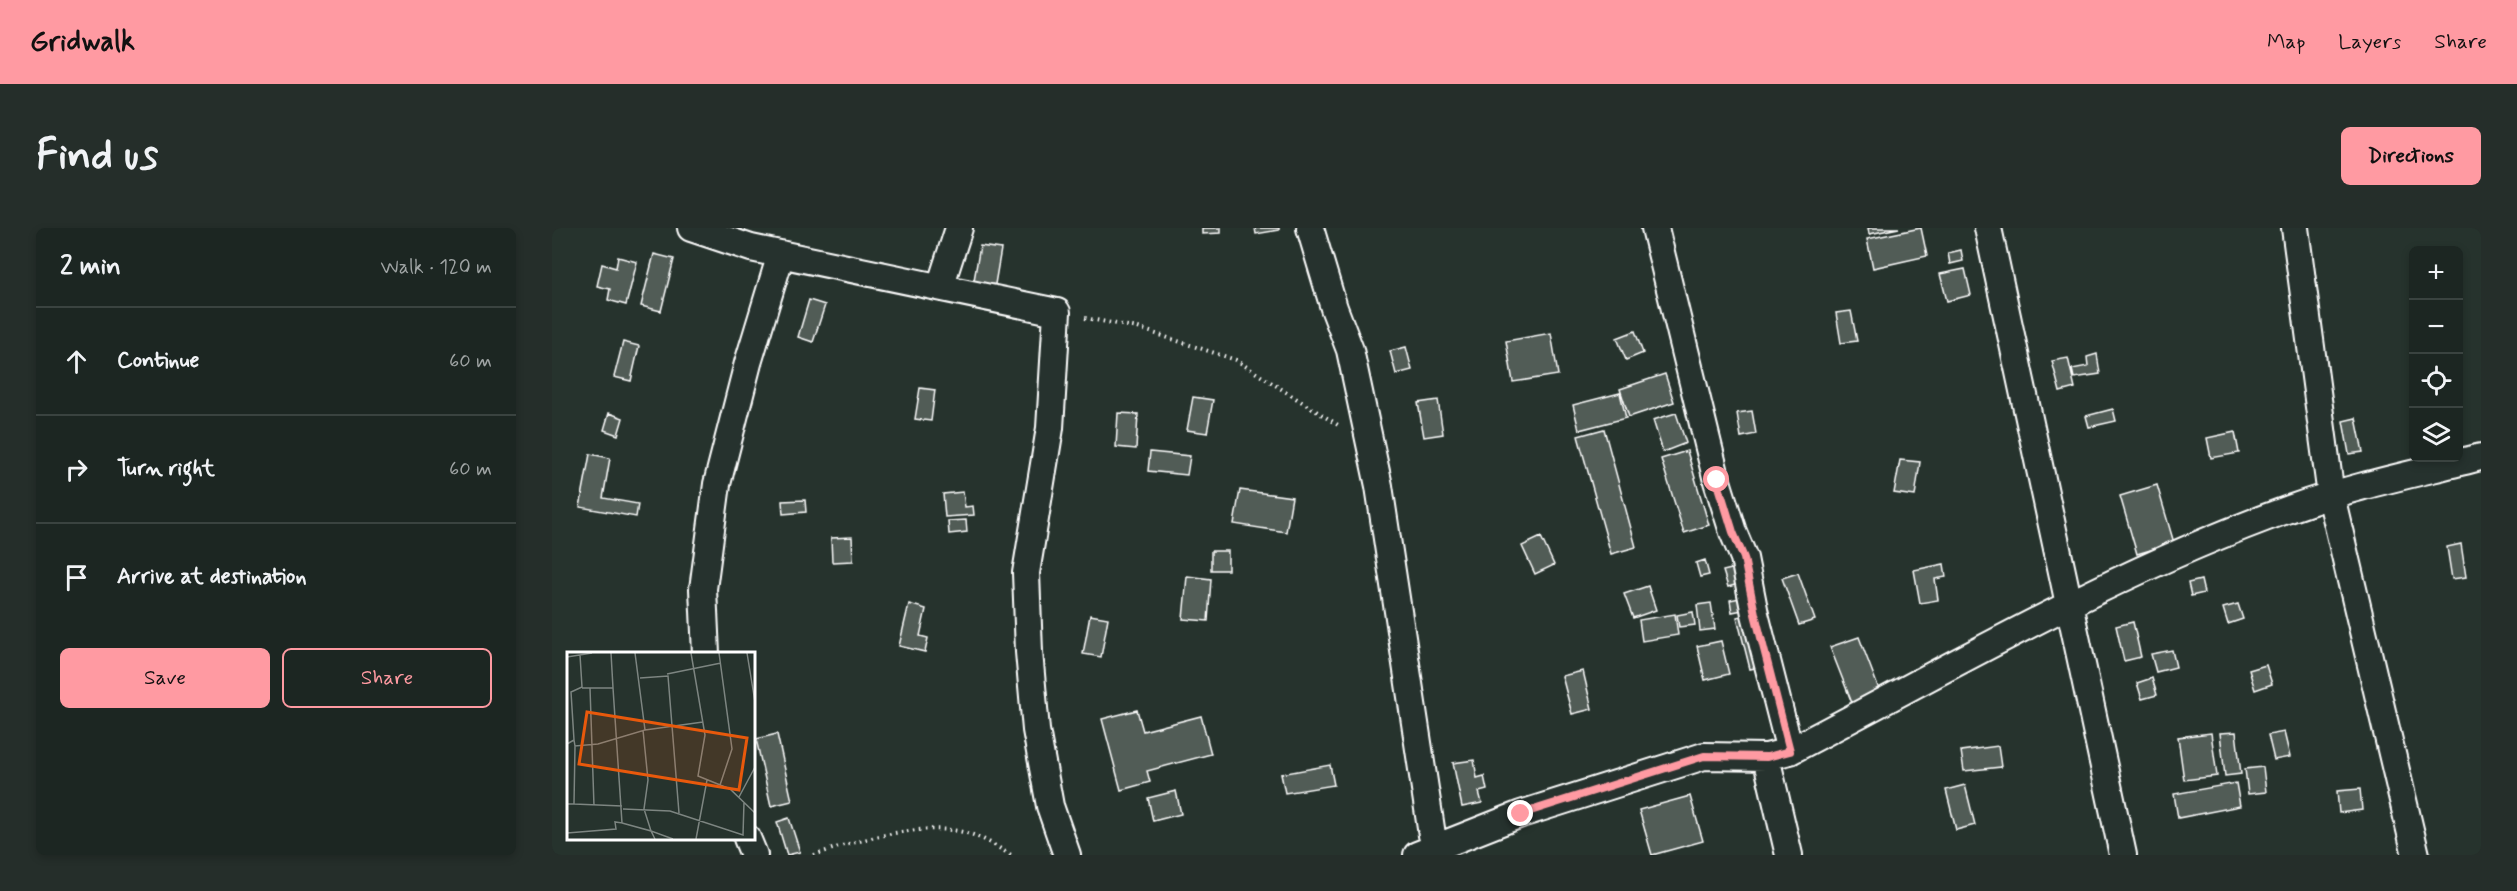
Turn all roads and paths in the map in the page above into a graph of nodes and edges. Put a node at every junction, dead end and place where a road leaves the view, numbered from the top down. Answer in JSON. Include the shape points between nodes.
{"nodes":[{"id":1,"x":691,"y":228,"type":"edge"},
{"id":2,"x":959,"y":228,"type":"edge"},
{"id":3,"x":1310,"y":228,"type":"edge"},
{"id":4,"x":1655,"y":228,"type":"edge"},
{"id":5,"x":1988,"y":228,"type":"edge"},
{"id":6,"x":2295,"y":228,"type":"edge"},
{"id":7,"x":781,"y":254,"type":"junction"},
{"id":8,"x":940,"y":287,"type":"junction"},
{"id":9,"x":1057,"y":312,"type":"junction"},
{"id":10,"x":1370,"y":448,"type":"junction"},
{"id":11,"x":2481,"y":457,"type":"edge"},
{"id":12,"x":2331,"y":495,"type":"junction"},
{"id":13,"x":2070,"y":604,"type":"junction"},
{"id":14,"x":706,"y":652,"type":"edge"},
{"id":15,"x":1778,"y":754,"type":"junction"},
{"id":16,"x":748,"y":840,"type":"edge"},
{"id":17,"x":1431,"y":852,"type":"edge"},
{"id":18,"x":754,"y":855,"type":"edge"},
{"id":19,"x":814,"y":855,"type":"edge"},
{"id":20,"x":1011,"y":855,"type":"edge"},
{"id":21,"x":1067,"y":855,"type":"edge"},
{"id":22,"x":1789,"y":855,"type":"edge"},
{"id":23,"x":2123,"y":855,"type":"edge"},
{"id":24,"x":2416,"y":855,"type":"edge"}],
"edges":[{"from":1,"to":7,"type":"street"},
{"from":2,"to":8,"type":"street"},
{"from":3,"to":10,"type":"street","via":[[1350,350]]},
{"from":4,"to":15,"type":"street","via":[[1717,480],[1744,558]]},
{"from":5,"to":13,"type":"street"},
{"from":6,"to":12,"type":"street"},
{"from":7,"to":8,"type":"street"},
{"from":7,"to":14,"type":"street","via":[[717,484],[703,589]]},
{"from":8,"to":9,"type":"street"},
{"from":9,"to":10,"type":"path","via":[[1138,328],[1236,360]]},
{"from":9,"to":21,"type":"street","via":[[1050,428],[1026,573],[1036,730],[1050,806]]},
{"from":10,"to":17,"type":"street","via":[[1432,835]]},
{"from":11,"to":12,"type":"street"},
{"from":12,"to":13,"type":"street","via":[[2199,543]]},
{"from":12,"to":24,"type":"street"},
{"from":13,"to":15,"type":"street"},
{"from":13,"to":23,"type":"street"},
{"from":15,"to":17,"type":"street","via":[[1704,756],[1606,785]]},
{"from":15,"to":22,"type":"street"},
{"from":16,"to":18,"type":"street"},
{"from":19,"to":20,"type":"path","via":[[911,829],[946,829],[977,836]]}]}
